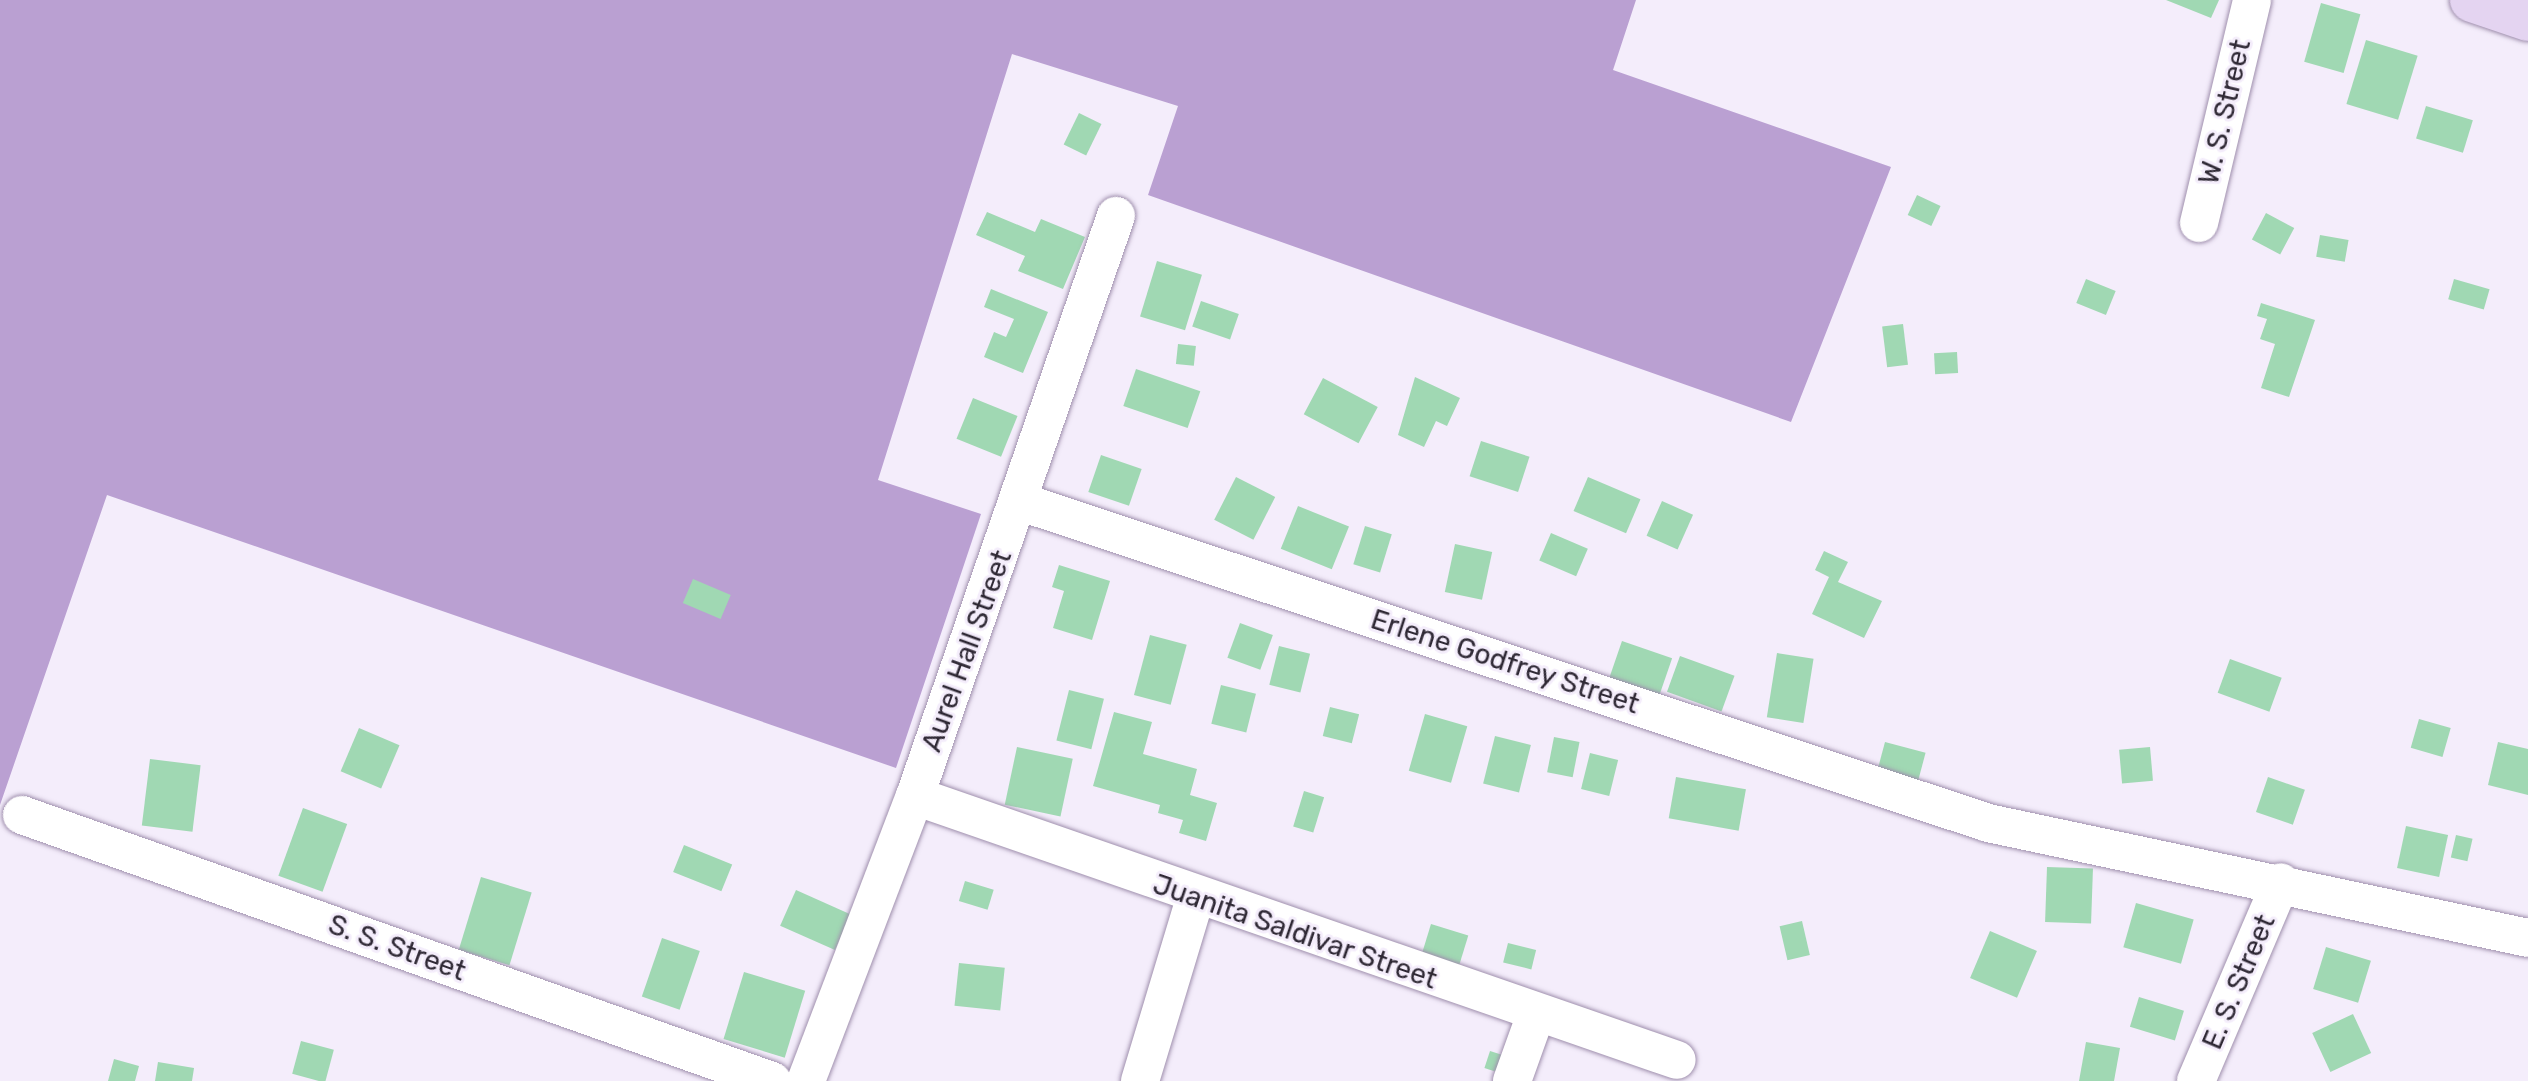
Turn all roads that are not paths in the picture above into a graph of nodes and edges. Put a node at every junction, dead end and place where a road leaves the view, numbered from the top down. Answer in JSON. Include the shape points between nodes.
{"nodes":[{"id":1,"x":2252,"y":0,"type":"edge"},
{"id":2,"x":2472,"y":0,"type":"edge"},
{"id":3,"x":2528,"y":19,"type":"edge"},
{"id":4,"x":1116,"y":216,"type":"dead end"},
{"id":5,"x":2199,"y":223,"type":"dead end"},
{"id":6,"x":1021,"y":502,"type":"junction"},
{"id":7,"x":915,"y":796,"type":"junction"},
{"id":8,"x":22,"y":815,"type":"dead end"},
{"id":9,"x":2281,"y":882,"type":"junction"},
{"id":10,"x":1195,"y":899,"type":"junction"},
{"id":11,"x":2528,"y":938,"type":"edge"},
{"id":12,"x":1536,"y":1014,"type":"junction"},
{"id":13,"x":1677,"y":1060,"type":"dead end"},
{"id":14,"x":772,"y":1081,"type":"edge"},
{"id":15,"x":806,"y":1081,"type":"edge"},
{"id":16,"x":1140,"y":1081,"type":"edge"},
{"id":17,"x":1512,"y":1081,"type":"edge"},
{"id":18,"x":2196,"y":1081,"type":"edge"}],
"edges":[{"from":1,"to":5,"type":"street","name":"W. S. Street"},
{"from":2,"to":3,"type":"street"},
{"from":4,"to":6,"type":"street","name":"Aurel Hall Street"},
{"from":6,"to":7,"type":"street","name":"Aurel Hall Street"},
{"from":6,"to":9,"type":"street","name":"Erlene Godfrey Street","via":[[1988,823]]},
{"from":7,"to":10,"type":"street","name":"Juanita Saldivar Street"},
{"from":7,"to":15,"type":"street","name":"Aurel Hall Street"},
{"from":8,"to":14,"type":"street","name":"S. S. Street"},
{"from":9,"to":11,"type":"street","name":"Erlene Godfrey Street"},
{"from":9,"to":18,"type":"street","name":"E. S. Street"},
{"from":10,"to":12,"type":"street","name":"Juanita Saldivar Street"},
{"from":10,"to":16,"type":"street"},
{"from":12,"to":13,"type":"street","name":"Juanita Saldivar Street"},
{"from":12,"to":17,"type":"street"}]}
